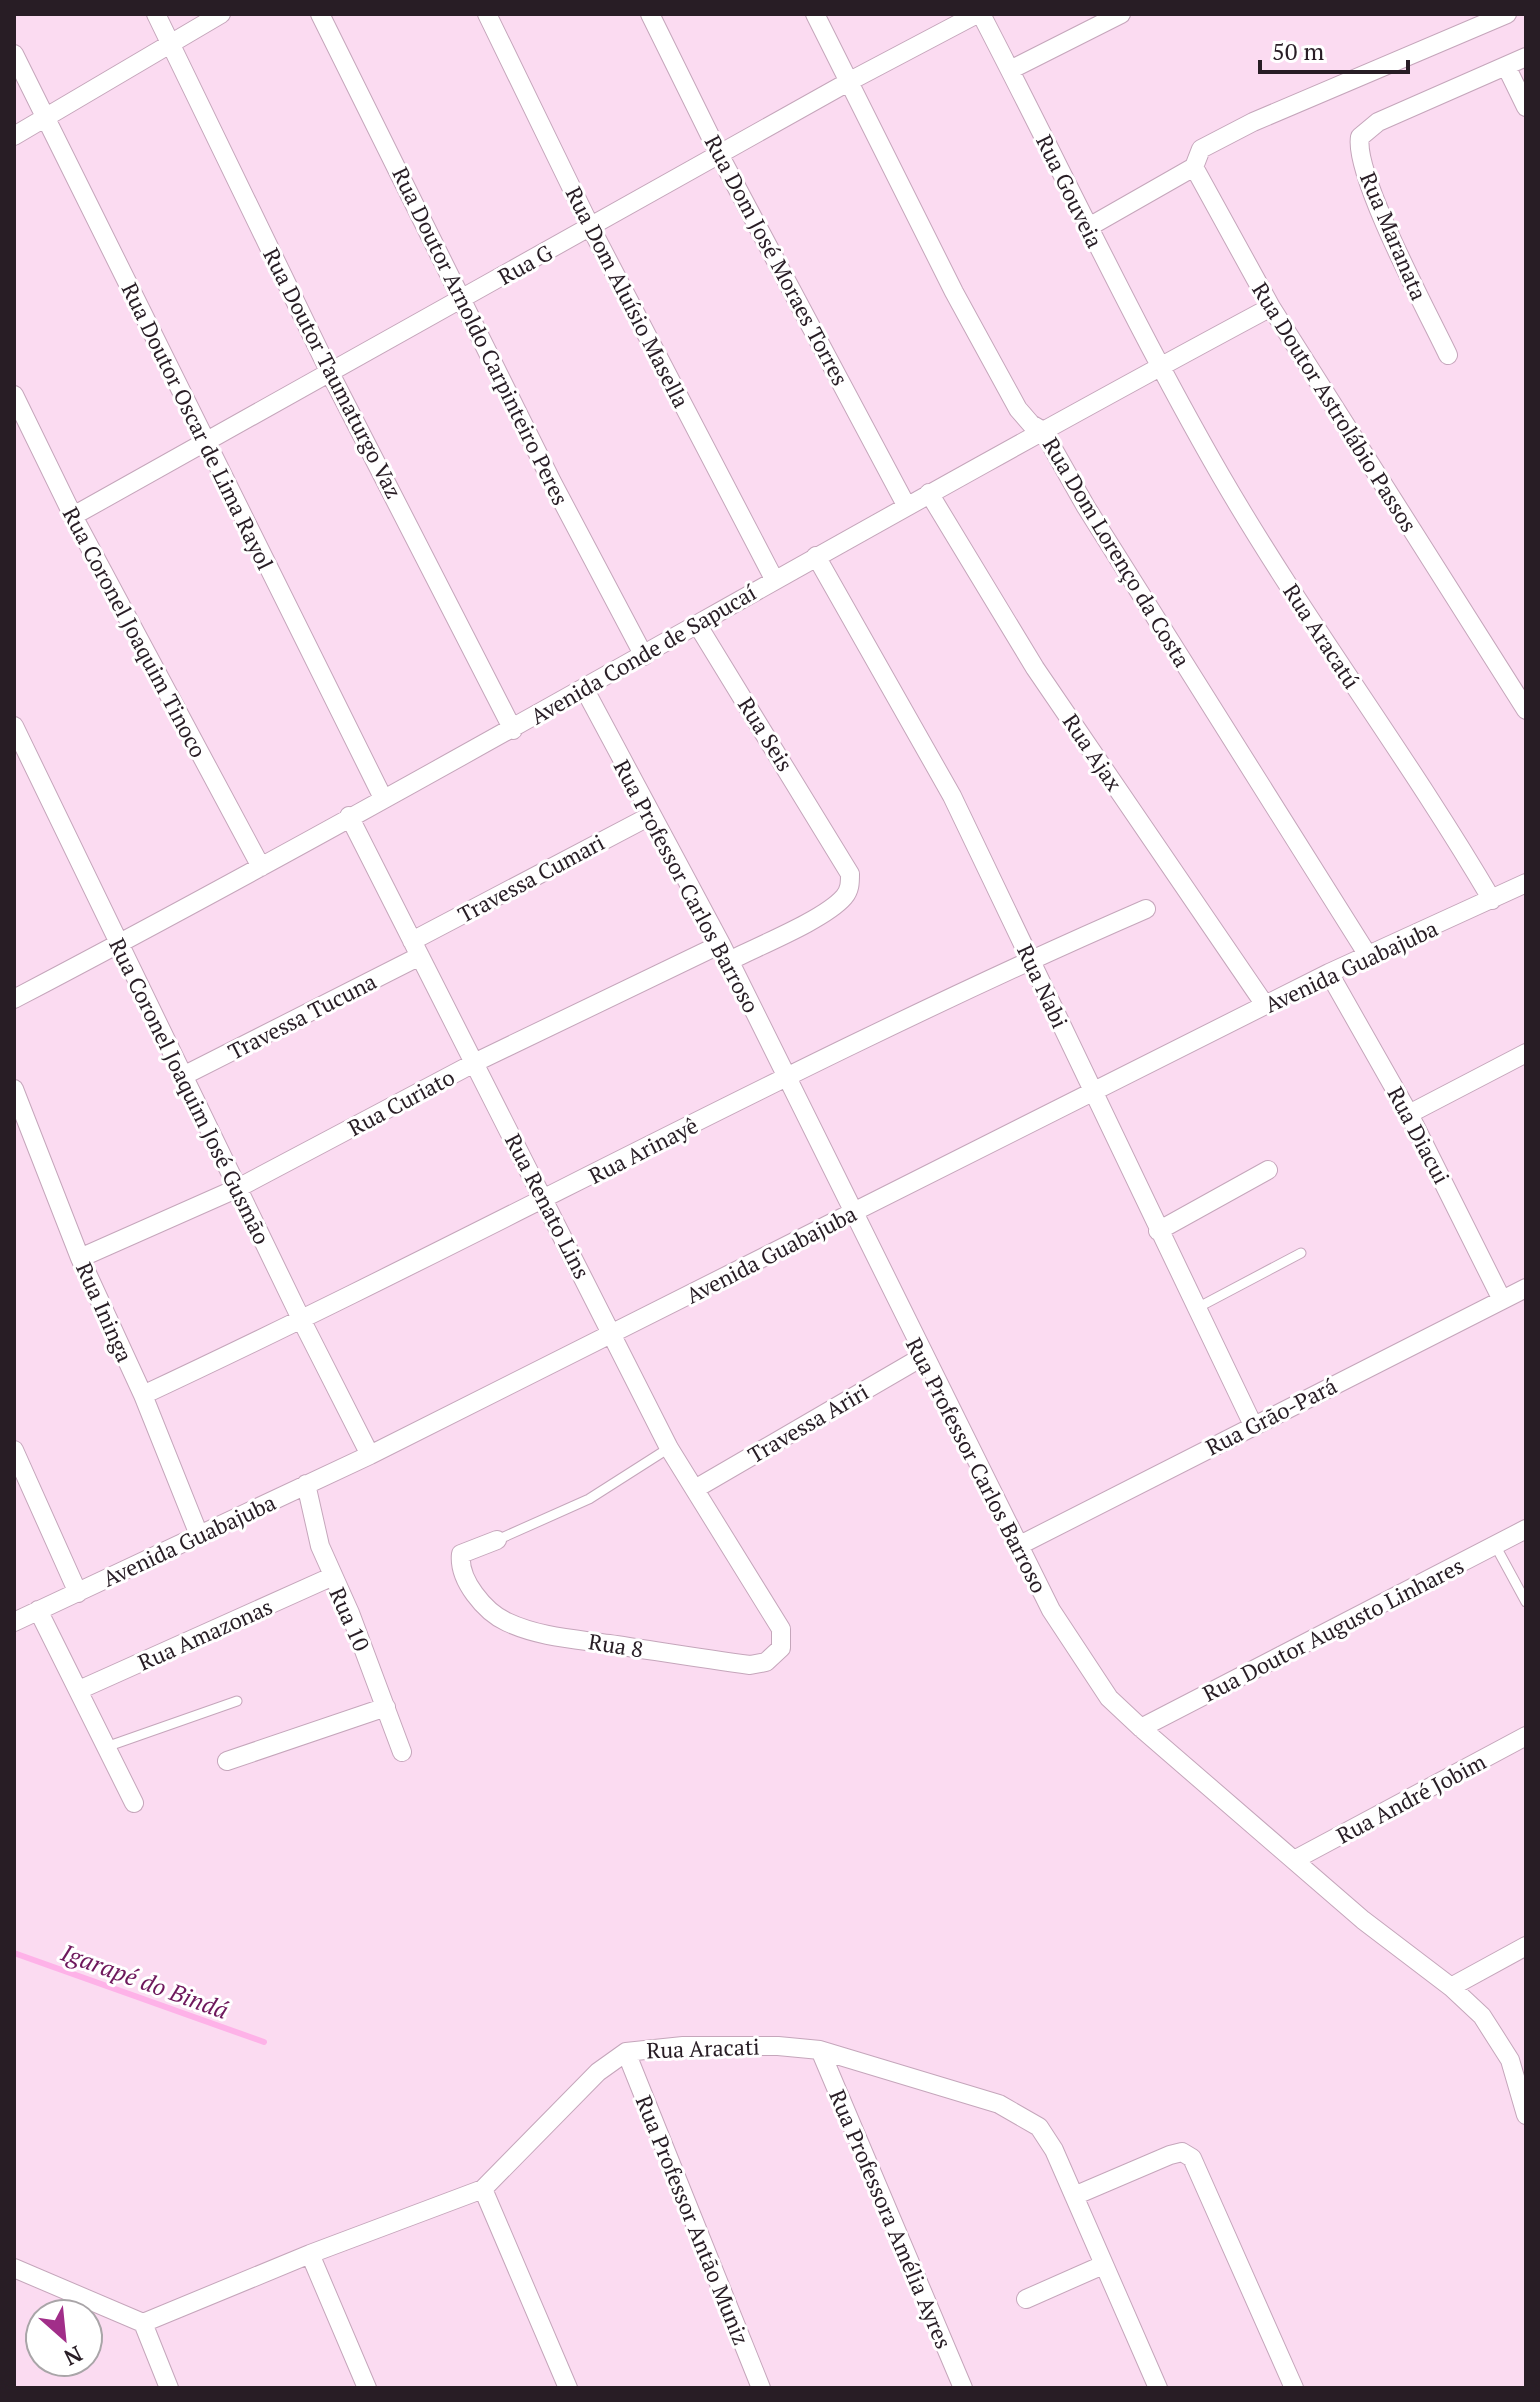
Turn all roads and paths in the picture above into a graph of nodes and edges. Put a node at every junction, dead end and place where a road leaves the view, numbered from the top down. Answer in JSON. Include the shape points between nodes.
{"nodes":[{"id":1,"x":156,"y":14,"type":"edge"},
{"id":2,"x":221,"y":14,"type":"edge"},
{"id":3,"x":320,"y":14,"type":"edge"},
{"id":4,"x":487,"y":14,"type":"edge"},
{"id":5,"x":650,"y":14,"type":"edge"},
{"id":6,"x":815,"y":14,"type":"edge"},
{"id":7,"x":979,"y":14,"type":"edge"},
{"id":8,"x":1121,"y":14,"type":"edge"},
{"id":9,"x":1507,"y":14,"type":"edge"},
{"id":10,"x":171,"y":43,"type":"junction"},
{"id":11,"x":14,"y":54,"type":"edge"},
{"id":12,"x":1526,"y":57,"type":"edge"},
{"id":13,"x":1506,"y":66,"type":"junction"},
{"id":14,"x":1010,"y":70,"type":"junction"},
{"id":15,"x":850,"y":81,"type":"junction"},
{"id":16,"x":1526,"y":107,"type":"edge"},
{"id":17,"x":46,"y":119,"type":"junction"},
{"id":18,"x":14,"y":136,"type":"edge"},
{"id":19,"x":720,"y":156,"type":"junction"},
{"id":20,"x":1194,"y":167,"type":"junction"},
{"id":21,"x":591,"y":228,"type":"junction"},
{"id":22,"x":1087,"y":228,"type":"junction"},
{"id":23,"x":463,"y":298,"type":"junction"},
{"id":24,"x":1271,"y":307,"type":"junction"},
{"id":25,"x":1448,"y":355,"type":"dead end"},
{"id":26,"x":1160,"y":367,"type":"junction"},
{"id":27,"x":330,"y":373,"type":"junction"},
{"id":28,"x":14,"y":395,"type":"edge"},
{"id":29,"x":1043,"y":431,"type":"junction"},
{"id":30,"x":205,"y":441,"type":"junction"},
{"id":31,"x":929,"y":493,"type":"junction"},
{"id":32,"x":906,"y":505,"type":"junction"},
{"id":33,"x":73,"y":516,"type":"junction"},
{"id":34,"x":816,"y":556,"type":"junction"},
{"id":35,"x":774,"y":579,"type":"junction"},
{"id":36,"x":697,"y":624,"type":"junction"},
{"id":37,"x":644,"y":656,"type":"junction"},
{"id":38,"x":585,"y":690,"type":"junction"},
{"id":39,"x":1526,"y":710,"type":"edge"},
{"id":40,"x":14,"y":726,"type":"edge"},
{"id":41,"x":513,"y":730,"type":"junction"},
{"id":42,"x":383,"y":798,"type":"junction"},
{"id":43,"x":349,"y":816,"type":"junction"},
{"id":44,"x":650,"y":816,"type":"junction"},
{"id":45,"x":834,"y":844,"type":"joint"},
{"id":46,"x":261,"y":867,"type":"junction"},
{"id":47,"x":1526,"y":883,"type":"edge"},
{"id":48,"x":1492,"y":900,"type":"junction"},
{"id":49,"x":1146,"y":909,"type":"dead end"},
{"id":50,"x":118,"y":945,"type":"junction"},
{"id":51,"x":416,"y":949,"type":"junction"},
{"id":52,"x":725,"y":952,"type":"junction"},
{"id":53,"x":1369,"y":957,"type":"junction"},
{"id":54,"x":1031,"y":959,"type":"junction"},
{"id":55,"x":1329,"y":973,"type":"junction"},
{"id":56,"x":14,"y":999,"type":"edge"},
{"id":57,"x":1265,"y":1005,"type":"junction"},
{"id":58,"x":1526,"y":1053,"type":"edge"},
{"id":59,"x":476,"y":1062,"type":"junction"},
{"id":60,"x":183,"y":1076,"type":"junction"},
{"id":61,"x":784,"y":1077,"type":"junction"},
{"id":62,"x":14,"y":1089,"type":"edge"},
{"id":63,"x":1094,"y":1093,"type":"junction"},
{"id":64,"x":1409,"y":1114,"type":"junction"},
{"id":65,"x":1268,"y":1170,"type":"dead end"},
{"id":66,"x":238,"y":1188,"type":"junction"},
{"id":67,"x":544,"y":1201,"type":"junction"},
{"id":68,"x":852,"y":1213,"type":"junction"},
{"id":69,"x":1158,"y":1231,"type":"junction"},
{"id":70,"x":1301,"y":1253,"type":"dead end"},
{"id":71,"x":80,"y":1258,"type":"junction"},
{"id":72,"x":1526,"y":1288,"type":"edge"},
{"id":73,"x":1502,"y":1300,"type":"junction"},
{"id":74,"x":1197,"y":1308,"type":"junction"},
{"id":75,"x":302,"y":1321,"type":"junction"},
{"id":76,"x":612,"y":1333,"type":"junction"},
{"id":77,"x":922,"y":1357,"type":"junction"},
{"id":78,"x":143,"y":1395,"type":"junction"},
{"id":79,"x":1253,"y":1425,"type":"junction"},
{"id":80,"x":669,"y":1448,"type":"junction"},
{"id":81,"x":14,"y":1450,"type":"edge"},
{"id":82,"x":370,"y":1455,"type":"junction"},
{"id":83,"x":306,"y":1484,"type":"junction"},
{"id":84,"x":695,"y":1489,"type":"junction"},
{"id":85,"x":1526,"y":1529,"type":"edge"},
{"id":86,"x":199,"y":1535,"type":"junction"},
{"id":87,"x":497,"y":1540,"type":"joint"},
{"id":88,"x":1495,"y":1545,"type":"junction"},
{"id":89,"x":1018,"y":1546,"type":"junction"},
{"id":90,"x":331,"y":1577,"type":"junction"},
{"id":91,"x":756,"y":1591,"type":"joint"},
{"id":92,"x":78,"y":1593,"type":"junction"},
{"id":93,"x":1526,"y":1602,"type":"edge"},
{"id":94,"x":38,"y":1610,"type":"junction"},
{"id":95,"x":14,"y":1622,"type":"edge"},
{"id":96,"x":79,"y":1690,"type":"junction"},
{"id":97,"x":237,"y":1701,"type":"dead end"},
{"id":98,"x":386,"y":1707,"type":"junction"},
{"id":99,"x":1141,"y":1728,"type":"junction"},
{"id":100,"x":1526,"y":1736,"type":"edge"},
{"id":101,"x":106,"y":1747,"type":"junction"},
{"id":102,"x":402,"y":1752,"type":"dead end"},
{"id":103,"x":227,"y":1761,"type":"dead end"},
{"id":104,"x":134,"y":1803,"type":"dead end"},
{"id":105,"x":1296,"y":1859,"type":"junction"},
{"id":106,"x":1526,"y":1946,"type":"edge"},
{"id":107,"x":1451,"y":1987,"type":"junction"},
{"id":108,"x":820,"y":2050,"type":"junction"},
{"id":109,"x":626,"y":2052,"type":"junction"},
{"id":110,"x":1526,"y":2115,"type":"edge"},
{"id":111,"x":483,"y":2189,"type":"junction"},
{"id":112,"x":1074,"y":2196,"type":"junction"},
{"id":113,"x":310,"y":2254,"type":"junction"},
{"id":114,"x":1103,"y":2265,"type":"junction"},
{"id":115,"x":14,"y":2268,"type":"edge"},
{"id":116,"x":1026,"y":2299,"type":"dead end"},
{"id":117,"x":143,"y":2323,"type":"junction"},
{"id":118,"x":169,"y":2388,"type":"edge"},
{"id":119,"x":367,"y":2388,"type":"edge"},
{"id":120,"x":568,"y":2388,"type":"edge"},
{"id":121,"x":761,"y":2388,"type":"edge"},
{"id":122,"x":963,"y":2388,"type":"edge"},
{"id":123,"x":1158,"y":2388,"type":"edge"},
{"id":124,"x":1294,"y":2388,"type":"edge"}],
"edges":[{"from":1,"to":10,"type":"street","name":"Rua Doutor Taumaturgo Vaz"},
{"from":2,"to":10,"type":"street"},
{"from":3,"to":23,"type":"street","name":"Rua Doutor Arnoldo Carpinteiro Peres"},
{"from":4,"to":21,"type":"street","name":"Rua Dom Aluísio Masella"},
{"from":5,"to":19,"type":"street","name":"Rua Dom José Moraes Torres"},
{"from":6,"to":15,"type":"street","name":"Rua Dom Lorenço da Costa"},
{"from":7,"to":14,"type":"street","name":"Rua Gouveia"},
{"from":7,"to":15,"type":"street","name":"Rua G"},
{"from":8,"to":14,"type":"street"},
{"from":9,"to":20,"type":"street","via":[[1253,122],[1201,149]]},
{"from":10,"to":17,"type":"street"},
{"from":10,"to":27,"type":"street","name":"Rua Doutor Taumaturgo Vaz"},
{"from":11,"to":17,"type":"street","name":"Rua Doutor Oscar de Lima Rayol"},
{"from":12,"to":13,"type":"street"},
{"from":13,"to":16,"type":"street"},
{"from":13,"to":25,"type":"street","name":"Rua Maranata","via":[[1378,122],[1360,137],[1361,158],[1380,213]]},
{"from":14,"to":22,"type":"street","name":"Rua Gouveia"},
{"from":15,"to":19,"type":"street","name":"Rua G"},
{"from":15,"to":29,"type":"street","name":"Rua Dom Lorenço da Costa","via":[[1009,394],[1024,417]]},
{"from":17,"to":18,"type":"street"},
{"from":17,"to":30,"type":"street","name":"Rua Doutor Oscar de Lima Rayol"},
{"from":19,"to":21,"type":"street","name":"Rua G"},
{"from":19,"to":32,"type":"street","name":"Rua Dom José Moraes Torres"},
{"from":20,"to":22,"type":"street"},
{"from":20,"to":24,"type":"street","name":"Rua Doutor Astrolábio Passos"},
{"from":21,"to":23,"type":"street","name":"Rua G"},
{"from":21,"to":35,"type":"street","name":"Rua Dom Aluísio Masella"},
{"from":22,"to":26,"type":"street","name":"Rua Gouveia"},
{"from":23,"to":27,"type":"street","name":"Rua G"},
{"from":23,"to":37,"type":"street","name":"Rua Doutor Arnoldo Carpinteiro Peres"},
{"from":24,"to":26,"type":"street","name":"Avenida Conde de Sapucaí"},
{"from":24,"to":39,"type":"street","name":"Rua Doutor Astrolábio Passos"},
{"from":26,"to":29,"type":"street","name":"Avenida Conde de Sapucaí"},
{"from":26,"to":48,"type":"street","name":"Rua Aracatú","via":[[1249,522]]},
{"from":27,"to":30,"type":"street","name":"Rua G"},
{"from":27,"to":41,"type":"street","name":"Rua Doutor Taumaturgo Vaz"},
{"from":28,"to":33,"type":"street","name":"Rua Coronel Joaquim Tinoco"},
{"from":29,"to":31,"type":"street","name":"Avenida Conde de Sapucaí"},
{"from":29,"to":53,"type":"street","name":"Rua Dom Lorenço da Costa"},
{"from":30,"to":33,"type":"street","name":"Rua G"},
{"from":30,"to":42,"type":"street","name":"Rua Doutor Oscar de Lima Rayol"},
{"from":31,"to":32,"type":"street","name":"Avenida Conde de Sapucaí"},
{"from":31,"to":57,"type":"street","name":"Rua Ajax","via":[[1035,668]]},
{"from":32,"to":34,"type":"street","name":"Avenida Conde de Sapucaí"},
{"from":33,"to":46,"type":"street","name":"Rua Coronel Joaquim Tinoco"},
{"from":34,"to":35,"type":"street","name":"Avenida Conde de Sapucaí"},
{"from":34,"to":54,"type":"street","name":"Rua Nabi","via":[[952,796]]},
{"from":35,"to":36,"type":"street","name":"Avenida Conde de Sapucaí"},
{"from":36,"to":37,"type":"street","name":"Avenida Conde de Sapucaí"},
{"from":36,"to":45,"type":"street","name":"Rua Seis"},
{"from":37,"to":38,"type":"street","name":"Avenida Conde de Sapucaí"},
{"from":38,"to":41,"type":"street","name":"Avenida Conde de Sapucaí"},
{"from":38,"to":44,"type":"street","name":"Rua Professor Carlos Barroso"},
{"from":40,"to":50,"type":"street","name":"Rua Coronel Joaquim José Gusmão"},
{"from":41,"to":42,"type":"street","name":"Avenida Conde de Sapucaí"},
{"from":42,"to":43,"type":"street","name":"Avenida Conde de Sapucaí"},
{"from":43,"to":46,"type":"street","name":"Avenida Conde de Sapucaí"},
{"from":43,"to":51,"type":"street","name":"Rua Renato Lins"},
{"from":44,"to":51,"type":"street","name":"Travessa Cumari"},
{"from":44,"to":52,"type":"street","name":"Rua Professor Carlos Barroso"},
{"from":45,"to":52,"type":"street","name":"Rua Curiato","via":[[850,874],[843,898],[827,911]]},
{"from":46,"to":50,"type":"street","name":"Avenida Conde de Sapucaí"},
{"from":47,"to":48,"type":"street","name":"Avenida Guabajuba"},
{"from":48,"to":53,"type":"street","name":"Avenida Guabajuba"},
{"from":49,"to":54,"type":"street","name":"Rua Arinayê"},
{"from":50,"to":56,"type":"street","name":"Avenida Conde de Sapucaí"},
{"from":50,"to":60,"type":"street","name":"Rua Coronel Joaquim José Gusmão"},
{"from":51,"to":59,"type":"street","name":"Rua Renato Lins"},
{"from":51,"to":60,"type":"street","name":"Travessa Tucuna"},
{"from":52,"to":59,"type":"street","name":"Rua Curiato"},
{"from":52,"to":61,"type":"street","name":"Rua Professor Carlos Barroso"},
{"from":53,"to":55,"type":"street","name":"Avenida Guabajuba"},
{"from":54,"to":61,"type":"street","name":"Rua Arinayê"},
{"from":54,"to":63,"type":"street","name":"Rua Nabi"},
{"from":55,"to":57,"type":"street","name":"Avenida Guabajuba"},
{"from":55,"to":64,"type":"street","name":"Rua Diacui"},
{"from":57,"to":63,"type":"street","name":"Avenida Guabajuba"},
{"from":58,"to":64,"type":"street"},
{"from":59,"to":66,"type":"street","name":"Rua Curiato"},
{"from":59,"to":67,"type":"street","name":"Rua Renato Lins"},
{"from":60,"to":66,"type":"street","name":"Rua Coronel Joaquim José Gusmão"},
{"from":61,"to":67,"type":"street","name":"Rua Arinayê"},
{"from":61,"to":68,"type":"street","name":"Rua Professor Carlos Barroso"},
{"from":62,"to":71,"type":"street","name":"Rua Ininga"},
{"from":63,"to":68,"type":"street","name":"Avenida Guabajuba"},
{"from":63,"to":69,"type":"street","name":"Rua Nabi"},
{"from":64,"to":73,"type":"street","name":"Rua Diacui"},
{"from":65,"to":69,"type":"street"},
{"from":66,"to":71,"type":"street","name":"Rua Curiato"},
{"from":66,"to":75,"type":"street","name":"Rua Coronel Joaquim José Gusmão"},
{"from":67,"to":75,"type":"street","name":"Rua Arinayê"},
{"from":67,"to":76,"type":"street","name":"Rua Renato Lins"},
{"from":68,"to":76,"type":"street","name":"Avenida Guabajuba"},
{"from":68,"to":77,"type":"street","name":"Rua Professor Carlos Barroso"},
{"from":69,"to":74,"type":"street","name":"Rua Nabi"},
{"from":70,"to":74,"type":"lane"},
{"from":71,"to":78,"type":"street","name":"Rua Ininga"},
{"from":72,"to":73,"type":"street","name":"Rua Grão-Pará"},
{"from":73,"to":79,"type":"street","name":"Rua Grão-Pará"},
{"from":74,"to":79,"type":"street","name":"Rua Nabi"},
{"from":75,"to":78,"type":"street","name":"Rua Arinayê"},
{"from":75,"to":82,"type":"street","name":"Rua Coronel Joaquim José Gusmão"},
{"from":76,"to":80,"type":"street","name":"Rua Renato Lins"},
{"from":76,"to":82,"type":"street","name":"Avenida Guabajuba"},
{"from":77,"to":84,"type":"street","name":"Travessa Ariri"},
{"from":77,"to":89,"type":"street","name":"Rua Professor Carlos Barroso"},
{"from":78,"to":86,"type":"street","name":"Rua Ininga"},
{"from":79,"to":89,"type":"street","name":"Rua Grão-Pará"},
{"from":80,"to":84,"type":"street","name":"Rua Renato Lins"},
{"from":80,"to":87,"type":"lane","via":[[589,1499]]},
{"from":81,"to":92,"type":"street"},
{"from":82,"to":83,"type":"street","name":"Avenida Guabajuba"},
{"from":83,"to":86,"type":"street","name":"Avenida Guabajuba"},
{"from":83,"to":90,"type":"street","name":"Rua 10"},
{"from":84,"to":91,"type":"street","name":"Rua Renato Lins"},
{"from":85,"to":88,"type":"street","name":"Rua Doutor Augusto Linhares"},
{"from":86,"to":92,"type":"street","name":"Avenida Guabajuba"},
{"from":87,"to":91,"type":"street","name":"Rua 8","via":[[461,1554],[468,1582],[489,1611],[546,1635],[750,1665],[766,1662],[778,1655],[783,1637]]},
{"from":88,"to":93,"type":"lane"},
{"from":88,"to":99,"type":"street","name":"Rua Doutor Augusto Linhares"},
{"from":89,"to":99,"type":"street","name":"Rua Professor Carlos Barroso","via":[[1080,1658],[1109,1698]]},
{"from":90,"to":96,"type":"street","name":"Rua Amazonas"},
{"from":90,"to":98,"type":"street","name":"Rua 10"},
{"from":92,"to":94,"type":"street","name":"Avenida Guabajuba"},
{"from":94,"to":95,"type":"street","name":"Avenida Guabajuba"},
{"from":94,"to":96,"type":"street"},
{"from":96,"to":101,"type":"street"},
{"from":97,"to":101,"type":"lane"},
{"from":98,"to":102,"type":"street","name":"Rua 10"},
{"from":98,"to":103,"type":"street"},
{"from":99,"to":105,"type":"street","name":"Rua Professor Carlos Barroso"},
{"from":100,"to":105,"type":"street","name":"Rua André Jobim"},
{"from":101,"to":104,"type":"street"},
{"from":105,"to":107,"type":"street","name":"Rua Professor Carlos Barroso","via":[[1363,1920]]},
{"from":106,"to":107,"type":"street"},
{"from":107,"to":110,"type":"street","name":"Rua Professor Carlos Barroso","via":[[1482,2016],[1510,2060]]},
{"from":108,"to":109,"type":"street","name":"Rua Aracati","via":[[683,2046]]},
{"from":108,"to":112,"type":"street","name":"Rua Aracati","via":[[999,2104],[1030,2120],[1047,2136]]},
{"from":108,"to":122,"type":"street","name":"Rua Professora Amélia Ayres"},
{"from":109,"to":111,"type":"street","name":"Rua Aracati","via":[[598,2072]]},
{"from":109,"to":121,"type":"street","name":"Rua Professor Antão Muniz"},
{"from":111,"to":113,"type":"street","name":"Rua Aracati"},
{"from":111,"to":120,"type":"street"},
{"from":112,"to":114,"type":"street","name":"Rua Aracati"},
{"from":112,"to":124,"type":"street","via":[[1170,2155],[1182,2152],[1192,2158]]},
{"from":113,"to":117,"type":"street","name":"Rua Aracati"},
{"from":113,"to":119,"type":"street"},
{"from":114,"to":116,"type":"street"},
{"from":114,"to":123,"type":"street","name":"Rua Aracati"},
{"from":115,"to":117,"type":"street"},
{"from":117,"to":118,"type":"street"}]}
